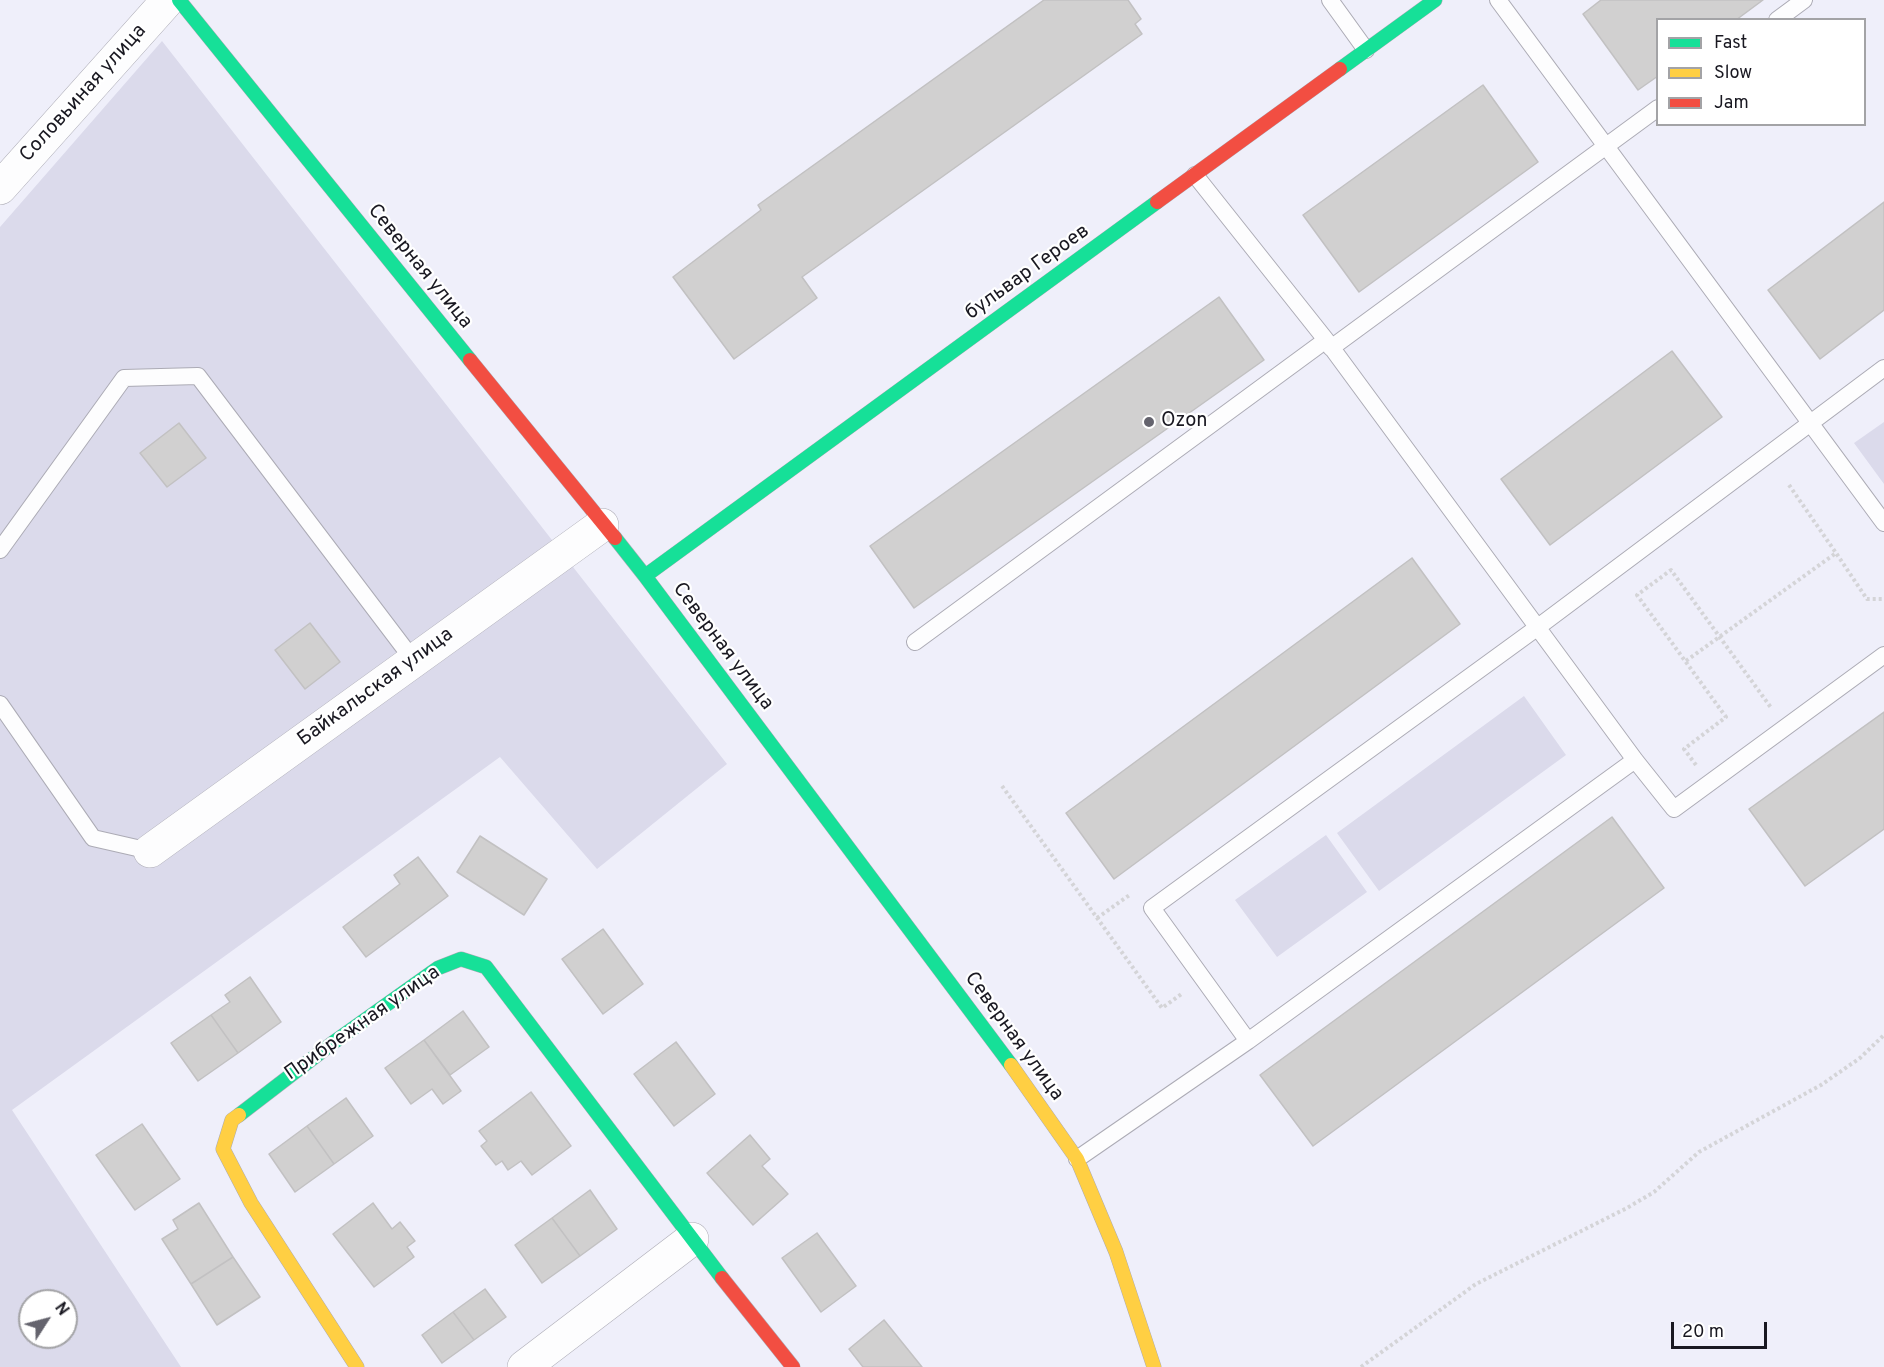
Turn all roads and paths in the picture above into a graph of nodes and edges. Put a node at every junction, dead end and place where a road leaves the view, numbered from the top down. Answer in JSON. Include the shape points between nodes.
{"nodes":[{"id":1,"x":168,"y":0,"type":"edge"},
{"id":2,"x":179,"y":0,"type":"edge"},
{"id":3,"x":1330,"y":0,"type":"edge"},
{"id":4,"x":1435,"y":0,"type":"edge"},
{"id":5,"x":1498,"y":0,"type":"edge"},
{"id":6,"x":1804,"y":0,"type":"edge"},
{"id":7,"x":1780,"y":18,"type":"edge"},
{"id":8,"x":1366,"y":51,"type":"junction"},
{"id":9,"x":1656,"y":109,"type":"edge"},
{"id":10,"x":1606,"y":146,"type":"junction"},
{"id":11,"x":1195,"y":176,"type":"junction"},
{"id":12,"x":0,"y":188,"type":"edge"},
{"id":13,"x":1328,"y":344,"type":"junction"},
{"id":14,"x":1884,"y":368,"type":"edge"},
{"id":15,"x":1811,"y":423,"type":"junction"},
{"id":16,"x":1789,"y":485,"type":"dead end"},
{"id":17,"x":1884,"y":523,"type":"edge"},
{"id":18,"x":602,"y":525,"type":"junction"},
{"id":19,"x":0,"y":550,"type":"edge"},
{"id":20,"x":1836,"y":553,"type":"junction"},
{"id":21,"x":645,"y":576,"type":"junction"},
{"id":22,"x":1884,"y":599,"type":"edge"},
{"id":23,"x":1538,"y":627,"type":"junction"},
{"id":24,"x":1720,"y":636,"type":"junction"},
{"id":25,"x":915,"y":642,"type":"dead end"},
{"id":26,"x":1884,"y":655,"type":"edge"},
{"id":27,"x":414,"y":661,"type":"junction"},
{"id":28,"x":1686,"y":661,"type":"junction"},
{"id":29,"x":0,"y":704,"type":"edge"},
{"id":30,"x":1785,"y":727,"type":"junction"},
{"id":31,"x":1635,"y":760,"type":"junction"},
{"id":32,"x":1709,"y":783,"type":"junction"},
{"id":33,"x":1002,"y":786,"type":"dead end"},
{"id":34,"x":150,"y":851,"type":"joint"},
{"id":35,"x":1136,"y":891,"type":"dead end"},
{"id":36,"x":1097,"y":918,"type":"junction"},
{"id":37,"x":1203,"y":978,"type":"junction"},
{"id":38,"x":1884,"y":1035,"type":"edge"},
{"id":39,"x":1248,"y":1041,"type":"junction"},
{"id":40,"x":1077,"y":1159,"type":"junction"},
{"id":41,"x":692,"y":1239,"type":"junction"},
{"id":42,"x":357,"y":1367,"type":"edge"},
{"id":43,"x":524,"y":1367,"type":"edge"},
{"id":44,"x":793,"y":1367,"type":"edge"},
{"id":45,"x":1154,"y":1367,"type":"edge"},
{"id":46,"x":1361,"y":1367,"type":"edge"}],
"edges":[{"from":1,"to":12,"type":"street","name":"Соловьиная улица"},
{"from":2,"to":18,"type":"street","name":"Северная улица"},
{"from":3,"to":8,"type":"lane"},
{"from":4,"to":8,"type":"street","name":"бульвар Героев"},
{"from":5,"to":10,"type":"lane"},
{"from":6,"to":7,"type":"lane"},
{"from":8,"to":11,"type":"street","name":"бульвар Героев"},
{"from":9,"to":10,"type":"lane"},
{"from":10,"to":13,"type":"lane"},
{"from":10,"to":15,"type":"lane"},
{"from":11,"to":13,"type":"lane"},
{"from":11,"to":21,"type":"street","name":"бульвар Героев"},
{"from":13,"to":23,"type":"lane"},
{"from":13,"to":25,"type":"lane"},
{"from":14,"to":15,"type":"lane"},
{"from":15,"to":17,"type":"lane"},
{"from":15,"to":23,"type":"lane"},
{"from":16,"to":20,"type":"path"},
{"from":18,"to":21,"type":"street","name":"Северная улица"},
{"from":18,"to":27,"type":"street","name":"Байкальская улица"},
{"from":19,"to":27,"type":"lane","via":[[124,378],[198,376]]},
{"from":20,"to":22,"type":"path","via":[[1867,598]]},
{"from":20,"to":24,"type":"path"},
{"from":21,"to":40,"type":"street","name":"Северная улица","via":[[1032,1093]]},
{"from":23,"to":31,"type":"lane"},
{"from":23,"to":37,"type":"lane","via":[[1152,908]]},
{"from":24,"to":28,"type":"path"},
{"from":24,"to":28,"type":"path","via":[[1671,570],[1637,595]]},
{"from":24,"to":30,"type":"path"},
{"from":26,"to":30,"type":"lane"},
{"from":27,"to":34,"type":"street","name":"Байкальская улица"},
{"from":28,"to":32,"type":"path","via":[[1726,717],[1684,748]]},
{"from":29,"to":34,"type":"lane","via":[[93,838]]},
{"from":30,"to":32,"type":"lane"},
{"from":31,"to":32,"type":"lane","via":[[1674,809]]},
{"from":31,"to":39,"type":"lane"},
{"from":33,"to":36,"type":"path"},
{"from":35,"to":36,"type":"path"},
{"from":36,"to":37,"type":"path","via":[[1162,1008]]},
{"from":37,"to":39,"type":"lane"},
{"from":38,"to":46,"type":"path","via":[[1860,1058],[1821,1084],[1698,1152],[1654,1192],[1476,1284]]},
{"from":39,"to":40,"type":"lane"},
{"from":40,"to":45,"type":"street","name":"Северная улица","via":[[1116,1252]]},
{"from":41,"to":42,"type":"street","name":"Прибрежная улица","via":[[486,967],[461,959],[438,968],[391,1001],[232,1120],[223,1149],[251,1203]]},
{"from":41,"to":43,"type":"street"},
{"from":41,"to":44,"type":"street","name":"Прибрежная улица"}]}
